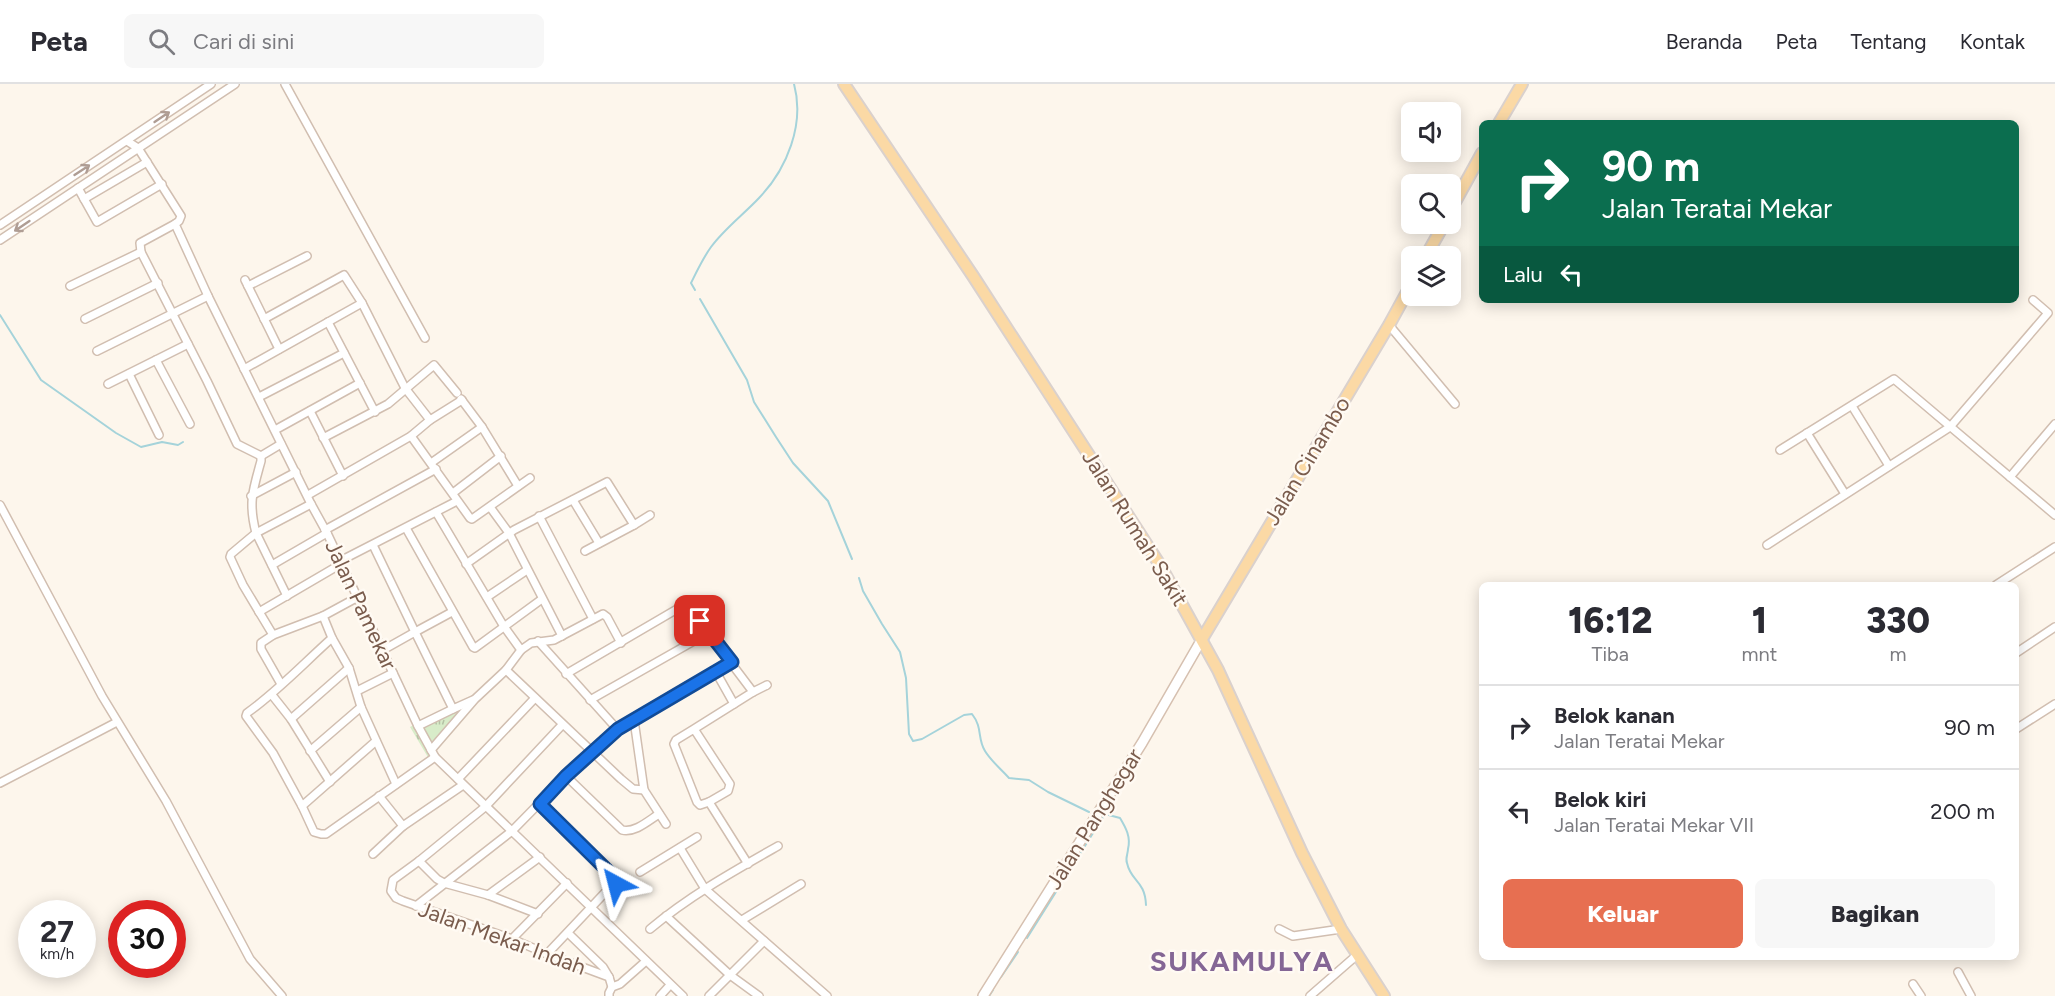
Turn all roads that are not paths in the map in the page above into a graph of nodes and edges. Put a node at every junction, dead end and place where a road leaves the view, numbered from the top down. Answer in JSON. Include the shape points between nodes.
{"nodes":[{"id":1,"x":211,"y":84,"type":"edge"},
{"id":2,"x":235,"y":84,"type":"edge"},
{"id":3,"x":285,"y":84,"type":"edge"},
{"id":4,"x":844,"y":84,"type":"edge"},
{"id":5,"x":1521,"y":84,"type":"edge"},
{"id":6,"x":1501,"y":120,"type":"edge"},
{"id":7,"x":127,"y":141,"type":"junction"},
{"id":8,"x":138,"y":148,"type":"junction"},
{"id":9,"x":1479,"y":158,"type":"edge"},
{"id":10,"x":147,"y":162,"type":"junction"},
{"id":11,"x":162,"y":184,"type":"junction"},
{"id":12,"x":78,"y":188,"type":"junction"},
{"id":13,"x":1461,"y":191,"type":"edge"},
{"id":14,"x":84,"y":199,"type":"junction"},
{"id":15,"x":175,"y":224,"type":"junction"},
{"id":16,"x":0,"y":225,"type":"edge"},
{"id":17,"x":0,"y":240,"type":"edge"},
{"id":18,"x":141,"y":252,"type":"junction"},
{"id":19,"x":307,"y":256,"type":"dead end"},
{"id":20,"x":158,"y":283,"type":"junction"},
{"id":21,"x":70,"y":286,"type":"dead end"},
{"id":22,"x":208,"y":296,"type":"junction"},
{"id":23,"x":2033,"y":300,"type":"dead end"},
{"id":24,"x":362,"y":303,"type":"junction"},
{"id":25,"x":1401,"y":303,"type":"edge"},
{"id":26,"x":173,"y":315,"type":"junction"},
{"id":27,"x":85,"y":319,"type":"dead end"},
{"id":28,"x":264,"y":319,"type":"junction"},
{"id":29,"x":328,"y":322,"type":"junction"},
{"id":30,"x":1389,"y":325,"type":"junction"},
{"id":31,"x":425,"y":338,"type":"dead end"},
{"id":32,"x":188,"y":344,"type":"junction"},
{"id":33,"x":279,"y":350,"type":"junction"},
{"id":34,"x":97,"y":351,"type":"dead end"},
{"id":35,"x":344,"y":353,"type":"junction"},
{"id":36,"x":156,"y":360,"type":"junction"},
{"id":37,"x":244,"y":369,"type":"junction"},
{"id":38,"x":129,"y":374,"type":"junction"},
{"id":39,"x":360,"y":383,"type":"junction"},
{"id":40,"x":108,"y":384,"type":"dead end"},
{"id":41,"x":405,"y":388,"type":"junction"},
{"id":42,"x":259,"y":397,"type":"junction"},
{"id":43,"x":460,"y":398,"type":"junction"},
{"id":44,"x":1455,"y":404,"type":"dead end"},
{"id":45,"x":1852,"y":406,"type":"junction"},
{"id":46,"x":310,"y":411,"type":"junction"},
{"id":47,"x":375,"y":412,"type":"junction"},
{"id":48,"x":430,"y":420,"type":"junction"},
{"id":49,"x":190,"y":424,"type":"dead end"},
{"id":50,"x":2055,"y":424,"type":"edge"},
{"id":51,"x":482,"y":427,"type":"junction"},
{"id":52,"x":1950,"y":427,"type":"junction"},
{"id":53,"x":274,"y":430,"type":"junction"},
{"id":54,"x":1808,"y":433,"type":"junction"},
{"id":55,"x":159,"y":435,"type":"dead end"},
{"id":56,"x":411,"y":436,"type":"junction"},
{"id":57,"x":323,"y":438,"type":"junction"},
{"id":58,"x":281,"y":444,"type":"junction"},
{"id":59,"x":1780,"y":450,"type":"dead end"},
{"id":60,"x":261,"y":456,"type":"junction"},
{"id":61,"x":501,"y":456,"type":"junction"},
{"id":62,"x":434,"y":466,"type":"junction"},
{"id":63,"x":1890,"y":466,"type":"junction"},
{"id":64,"x":296,"y":472,"type":"junction"},
{"id":65,"x":343,"y":476,"type":"junction"},
{"id":66,"x":2010,"y":477,"type":"junction"},
{"id":67,"x":530,"y":478,"type":"dead end"},
{"id":68,"x":518,"y":486,"type":"junction"},
{"id":69,"x":453,"y":493,"type":"junction"},
{"id":70,"x":1845,"y":494,"type":"junction"},
{"id":71,"x":308,"y":495,"type":"junction"},
{"id":72,"x":251,"y":496,"type":"junction"},
{"id":73,"x":573,"y":500,"type":"junction"},
{"id":74,"x":456,"y":501,"type":"junction"},
{"id":75,"x":311,"y":504,"type":"junction"},
{"id":76,"x":0,"y":505,"type":"edge"},
{"id":77,"x":490,"y":507,"type":"junction"},
{"id":78,"x":436,"y":512,"type":"junction"},
{"id":79,"x":650,"y":515,"type":"dead end"},
{"id":80,"x":2055,"y":515,"type":"edge"},
{"id":81,"x":539,"y":516,"type":"junction"},
{"id":82,"x":634,"y":525,"type":"junction"},
{"id":83,"x":406,"y":528,"type":"junction"},
{"id":84,"x":326,"y":531,"type":"junction"},
{"id":85,"x":256,"y":533,"type":"junction"},
{"id":86,"x":509,"y":533,"type":"junction"},
{"id":87,"x":599,"y":543,"type":"junction"},
{"id":88,"x":373,"y":545,"type":"junction"},
{"id":89,"x":1767,"y":545,"type":"dead end"},
{"id":90,"x":2055,"y":548,"type":"edge"},
{"id":91,"x":585,"y":551,"type":"dead end"},
{"id":92,"x":341,"y":562,"type":"junction"},
{"id":93,"x":466,"y":564,"type":"junction"},
{"id":94,"x":272,"y":565,"type":"junction"},
{"id":95,"x":527,"y":570,"type":"junction"},
{"id":96,"x":2001,"y":582,"type":"edge"},
{"id":97,"x":287,"y":596,"type":"junction"},
{"id":98,"x":358,"y":597,"type":"junction"},
{"id":99,"x":487,"y":597,"type":"junction"},
{"id":100,"x":542,"y":599,"type":"junction"},
{"id":101,"x":259,"y":612,"type":"junction"},
{"id":102,"x":452,"y":612,"type":"junction"},
{"id":103,"x":323,"y":616,"type":"junction"},
{"id":104,"x":593,"y":619,"type":"junction"},
{"id":105,"x":503,"y":625,"type":"junction"},
{"id":106,"x":2055,"y":627,"type":"edge"},
{"id":107,"x":415,"y":632,"type":"junction"},
{"id":108,"x":708,"y":633,"type":"junction"},
{"id":109,"x":273,"y":635,"type":"junction"},
{"id":110,"x":562,"y":636,"type":"junction"},
{"id":111,"x":332,"y":638,"type":"junction"},
{"id":112,"x":1202,"y":639,"type":"junction"},
{"id":113,"x":538,"y":641,"type":"junction"},
{"id":114,"x":621,"y":644,"type":"junction"},
{"id":115,"x":383,"y":650,"type":"junction"},
{"id":116,"x":521,"y":650,"type":"junction"},
{"id":117,"x":2019,"y":651,"type":"edge"},
{"id":118,"x":732,"y":662,"type":"junction"},
{"id":119,"x":349,"y":669,"type":"junction"},
{"id":120,"x":506,"y":670,"type":"junction"},
{"id":121,"x":716,"y":672,"type":"junction"},
{"id":122,"x":393,"y":673,"type":"junction"},
{"id":123,"x":566,"y":674,"type":"junction"},
{"id":124,"x":281,"y":684,"type":"junction"},
{"id":125,"x":767,"y":685,"type":"dead end"},
{"id":126,"x":357,"y":691,"type":"junction"},
{"id":127,"x":753,"y":692,"type":"junction"},
{"id":128,"x":272,"y":695,"type":"junction"},
{"id":129,"x":535,"y":698,"type":"junction"},
{"id":130,"x":475,"y":699,"type":"junction"},
{"id":131,"x":590,"y":700,"type":"junction"},
{"id":132,"x":734,"y":704,"type":"junction"},
{"id":133,"x":2055,"y":704,"type":"edge"},
{"id":134,"x":361,"y":706,"type":"junction"},
{"id":135,"x":453,"y":709,"type":"junction"},
{"id":136,"x":291,"y":719,"type":"junction"},
{"id":137,"x":634,"y":720,"type":"junction"},
{"id":138,"x":117,"y":722,"type":"junction"},
{"id":139,"x":562,"y":725,"type":"junction"},
{"id":140,"x":418,"y":726,"type":"junction"},
{"id":141,"x":2019,"y":727,"type":"edge"},
{"id":142,"x":618,"y":729,"type":"junction"},
{"id":143,"x":694,"y":729,"type":"junction"},
{"id":144,"x":376,"y":741,"type":"junction"},
{"id":145,"x":310,"y":751,"type":"junction"},
{"id":146,"x":594,"y":752,"type":"junction"},
{"id":147,"x":433,"y":754,"type":"junction"},
{"id":148,"x":566,"y":776,"type":"junction"},
{"id":149,"x":330,"y":782,"type":"junction"},
{"id":150,"x":460,"y":782,"type":"junction"},
{"id":151,"x":0,"y":783,"type":"edge"},
{"id":152,"x":396,"y":784,"type":"junction"},
{"id":153,"x":644,"y":790,"type":"junction"},
{"id":154,"x":379,"y":796,"type":"junction"},
{"id":155,"x":709,"y":802,"type":"junction"},
{"id":156,"x":540,"y":804,"type":"junction"},
{"id":157,"x":302,"y":806,"type":"junction"},
{"id":158,"x":486,"y":807,"type":"junction"},
{"id":159,"x":659,"y":814,"type":"junction"},
{"id":160,"x":666,"y":824,"type":"dead end"},
{"id":161,"x":403,"y":826,"type":"junction"},
{"id":162,"x":512,"y":831,"type":"junction"},
{"id":163,"x":697,"y":837,"type":"dead end"},
{"id":164,"x":778,"y":846,"type":"dead end"},
{"id":165,"x":680,"y":848,"type":"junction"},
{"id":166,"x":373,"y":854,"type":"dead end"},
{"id":167,"x":540,"y":858,"type":"junction"},
{"id":168,"x":419,"y":861,"type":"junction"},
{"id":169,"x":748,"y":864,"type":"junction"},
{"id":170,"x":640,"y":872,"type":"dead end"},
{"id":171,"x":444,"y":883,"type":"junction"},
{"id":172,"x":567,"y":883,"type":"junction"},
{"id":173,"x":801,"y":884,"type":"dead end"},
{"id":174,"x":705,"y":889,"type":"junction"},
{"id":175,"x":488,"y":895,"type":"junction"},
{"id":176,"x":416,"y":906,"type":"junction"},
{"id":177,"x":593,"y":908,"type":"junction"},
{"id":178,"x":538,"y":914,"type":"junction"},
{"id":179,"x":666,"y":916,"type":"junction"},
{"id":180,"x":742,"y":920,"type":"junction"},
{"id":181,"x":650,"y":929,"type":"dead end"},
{"id":182,"x":1279,"y":929,"type":"dead end"},
{"id":183,"x":1341,"y":929,"type":"junction"},
{"id":184,"x":568,"y":933,"type":"junction"},
{"id":185,"x":512,"y":939,"type":"junction"},
{"id":186,"x":764,"y":941,"type":"junction"},
{"id":187,"x":547,"y":954,"type":"junction"},
{"id":188,"x":1357,"y":955,"type":"junction"},
{"id":189,"x":646,"y":961,"type":"junction"},
{"id":190,"x":1958,"y":972,"type":"dead end"},
{"id":191,"x":730,"y":975,"type":"junction"},
{"id":192,"x":609,"y":977,"type":"junction"},
{"id":193,"x":670,"y":984,"type":"junction"},
{"id":194,"x":1913,"y":984,"type":"dead end"},
{"id":195,"x":612,"y":987,"type":"junction"},
{"id":196,"x":282,"y":996,"type":"edge"},
{"id":197,"x":609,"y":996,"type":"edge"},
{"id":198,"x":660,"y":996,"type":"edge"},
{"id":199,"x":683,"y":996,"type":"edge"},
{"id":200,"x":709,"y":996,"type":"edge"},
{"id":201,"x":759,"y":996,"type":"edge"},
{"id":202,"x":827,"y":996,"type":"edge"},
{"id":203,"x":983,"y":996,"type":"edge"},
{"id":204,"x":1310,"y":996,"type":"edge"},
{"id":205,"x":1384,"y":996,"type":"edge"},
{"id":206,"x":1921,"y":996,"type":"edge"},
{"id":207,"x":1971,"y":996,"type":"edge"}],
"edges":[{"from":7,"to":1,"type":"street","one_way":true},
{"from":2,"to":8,"type":"street"},
{"from":3,"to":31,"type":"street"},
{"from":4,"to":112,"type":"main road","name":"Jalan Rumah Sakit","via":[[1135,524]]},
{"from":5,"to":6,"type":"main road"},
{"from":7,"to":8,"type":"street"},
{"from":16,"to":7,"type":"street","one_way":true},
{"from":8,"to":10,"type":"street","name":"Jalan Pamekar"},
{"from":8,"to":12,"type":"street"},
{"from":9,"to":13,"type":"main road"},
{"from":10,"to":11,"type":"street","name":"Jalan Pamekar"},
{"from":10,"to":14,"type":"street"},
{"from":11,"to":14,"type":"street","via":[[99,221]]},
{"from":11,"to":15,"type":"street","name":"Jalan Pamekar","via":[[181,216]]},
{"from":12,"to":14,"type":"street"},
{"from":12,"to":17,"type":"street","one_way":true},
{"from":15,"to":18,"type":"street","via":[[140,243]]},
{"from":15,"to":22,"type":"street","name":"Jalan Pamekar"},
{"from":18,"to":20,"type":"street"},
{"from":18,"to":21,"type":"street"},
{"from":19,"to":28,"type":"street","via":[[247,283]]},
{"from":20,"to":26,"type":"street"},
{"from":20,"to":27,"type":"street"},
{"from":22,"to":26,"type":"street"},
{"from":22,"to":37,"type":"street","name":"Jalan Pamekar"},
{"from":23,"to":52,"type":"street","via":[[2048,313]]},
{"from":24,"to":28,"type":"street","via":[[344,275]]},
{"from":24,"to":29,"type":"street"},
{"from":24,"to":41,"type":"street"},
{"from":25,"to":30,"type":"main road","name":"Jalan Cinambo"},
{"from":26,"to":32,"type":"street"},
{"from":26,"to":34,"type":"street"},
{"from":28,"to":33,"type":"street"},
{"from":29,"to":33,"type":"street"},
{"from":29,"to":35,"type":"street"},
{"from":30,"to":44,"type":"street"},
{"from":30,"to":112,"type":"main road","name":"Jalan Cinambo"},
{"from":32,"to":36,"type":"street"},
{"from":32,"to":60,"type":"street","via":[[237,444]]},
{"from":33,"to":37,"type":"street"},
{"from":35,"to":39,"type":"street"},
{"from":35,"to":42,"type":"street"},
{"from":36,"to":38,"type":"street"},
{"from":36,"to":49,"type":"street"},
{"from":37,"to":42,"type":"street","name":"Jalan Pamekar"},
{"from":38,"to":40,"type":"street"},
{"from":38,"to":55,"type":"street"},
{"from":39,"to":46,"type":"street"},
{"from":39,"to":47,"type":"street"},
{"from":41,"to":43,"type":"street","via":[[435,365]]},
{"from":41,"to":47,"type":"street"},
{"from":41,"to":48,"type":"street"},
{"from":42,"to":53,"type":"street","name":"Jalan Pamekar"},
{"from":43,"to":48,"type":"street"},
{"from":43,"to":51,"type":"street"},
{"from":45,"to":52,"type":"street","via":[[1894,379]]},
{"from":45,"to":54,"type":"street"},
{"from":45,"to":63,"type":"street"},
{"from":46,"to":53,"type":"street"},
{"from":46,"to":57,"type":"street"},
{"from":47,"to":57,"type":"street"},
{"from":48,"to":56,"type":"street"},
{"from":50,"to":66,"type":"street"},
{"from":51,"to":61,"type":"street"},
{"from":51,"to":62,"type":"street"},
{"from":52,"to":63,"type":"street"},
{"from":52,"to":66,"type":"street"},
{"from":53,"to":58,"type":"street","name":"Jalan Pamekar"},
{"from":54,"to":59,"type":"street"},
{"from":54,"to":70,"type":"street"},
{"from":56,"to":62,"type":"street"},
{"from":56,"to":65,"type":"street"},
{"from":57,"to":65,"type":"street"},
{"from":58,"to":60,"type":"street"},
{"from":58,"to":64,"type":"street","name":"Jalan Pamekar"},
{"from":60,"to":72,"type":"street"},
{"from":61,"to":68,"type":"street"},
{"from":61,"to":69,"type":"street"},
{"from":62,"to":69,"type":"street"},
{"from":62,"to":84,"type":"street"},
{"from":63,"to":70,"type":"street"},
{"from":64,"to":71,"type":"street","name":"Jalan Pamekar"},
{"from":64,"to":72,"type":"street"},
{"from":65,"to":71,"type":"street"},
{"from":66,"to":80,"type":"street"},
{"from":67,"to":68,"type":"street"},
{"from":68,"to":77,"type":"street"},
{"from":69,"to":74,"type":"street"},
{"from":70,"to":89,"type":"street"},
{"from":71,"to":75,"type":"street","name":"Jalan Pamekar"},
{"from":72,"to":85,"type":"street"},
{"from":73,"to":81,"type":"street"},
{"from":73,"to":82,"type":"street","via":[[607,482]]},
{"from":73,"to":87,"type":"street"},
{"from":74,"to":77,"type":"street","via":[[470,519]]},
{"from":74,"to":78,"type":"street"},
{"from":75,"to":84,"type":"street","name":"Jalan Pamekar"},
{"from":75,"to":85,"type":"street"},
{"from":76,"to":138,"type":"street"},
{"from":77,"to":86,"type":"street"},
{"from":78,"to":83,"type":"street"},
{"from":78,"to":93,"type":"street"},
{"from":79,"to":82,"type":"street"},
{"from":81,"to":86,"type":"street"},
{"from":81,"to":104,"type":"street"},
{"from":82,"to":87,"type":"street"},
{"from":83,"to":88,"type":"street"},
{"from":83,"to":102,"type":"street"},
{"from":84,"to":92,"type":"street","name":"Jalan Pamekar"},
{"from":84,"to":94,"type":"street"},
{"from":85,"to":94,"type":"street"},
{"from":85,"to":101,"type":"street","via":[[230,557]]},
{"from":86,"to":93,"type":"street"},
{"from":86,"to":95,"type":"street"},
{"from":87,"to":91,"type":"street"},
{"from":88,"to":92,"type":"street"},
{"from":88,"to":107,"type":"street"},
{"from":90,"to":96,"type":"street"},
{"from":92,"to":97,"type":"street"},
{"from":92,"to":98,"type":"street","name":"Jalan Pamekar"},
{"from":93,"to":99,"type":"street"},
{"from":94,"to":97,"type":"street"},
{"from":95,"to":99,"type":"street"},
{"from":95,"to":100,"type":"street"},
{"from":97,"to":101,"type":"street"},
{"from":98,"to":103,"type":"street"},
{"from":98,"to":115,"type":"street","name":"Jalan Pamekar"},
{"from":99,"to":105,"type":"street"},
{"from":100,"to":105,"type":"street"},
{"from":100,"to":110,"type":"street"},
{"from":101,"to":109,"type":"street"},
{"from":102,"to":105,"type":"street","via":[[475,648]]},
{"from":102,"to":107,"type":"street"},
{"from":103,"to":109,"type":"street"},
{"from":103,"to":111,"type":"street"},
{"from":104,"to":110,"type":"street"},
{"from":104,"to":114,"type":"street","via":[[606,614]]},
{"from":105,"to":116,"type":"street"},
{"from":106,"to":117,"type":"street"},
{"from":107,"to":115,"type":"street"},
{"from":107,"to":135,"type":"street"},
{"from":108,"to":114,"type":"street","via":[[684,605]]},
{"from":108,"to":118,"type":"street"},
{"from":108,"to":131,"type":"street"},
{"from":109,"to":124,"type":"street","via":[[260,645]]},
{"from":110,"to":113,"type":"street"},
{"from":111,"to":119,"type":"street"},
{"from":111,"to":124,"type":"street"},
{"from":112,"to":183,"type":"main road","name":"Jalan Rumah Sakit"},
{"from":112,"to":203,"type":"street","name":"Jalan Panghegar","via":[[1136,753]]},
{"from":113,"to":116,"type":"street"},
{"from":113,"to":123,"type":"street"},
{"from":114,"to":123,"type":"street"},
{"from":115,"to":122,"type":"street","name":"Jalan Pamekar"},
{"from":116,"to":120,"type":"street"},
{"from":118,"to":121,"type":"street"},
{"from":118,"to":127,"type":"street"},
{"from":119,"to":126,"type":"street"},
{"from":119,"to":136,"type":"street"},
{"from":120,"to":129,"type":"street"},
{"from":120,"to":130,"type":"street"},
{"from":121,"to":132,"type":"street"},
{"from":121,"to":137,"type":"street"},
{"from":122,"to":126,"type":"street"},
{"from":122,"to":140,"type":"street","name":"Jalan Pamekar"},
{"from":123,"to":131,"type":"street"},
{"from":124,"to":128,"type":"street"},
{"from":125,"to":127,"type":"street"},
{"from":126,"to":134,"type":"street"},
{"from":127,"to":132,"type":"street"},
{"from":128,"to":136,"type":"street"},
{"from":128,"to":157,"type":"street","via":[[246,716],[273,753]]},
{"from":129,"to":139,"type":"street"},
{"from":129,"to":150,"type":"street"},
{"from":130,"to":135,"type":"street"},
{"from":130,"to":147,"type":"street"},
{"from":131,"to":142,"type":"street"},
{"from":132,"to":143,"type":"street"},
{"from":133,"to":141,"type":"street"},
{"from":134,"to":144,"type":"street"},
{"from":134,"to":145,"type":"street"},
{"from":135,"to":140,"type":"street"},
{"from":136,"to":145,"type":"street"},
{"from":137,"to":142,"type":"street"},
{"from":137,"to":153,"type":"street"},
{"from":138,"to":151,"type":"street"},
{"from":138,"to":196,"type":"street","via":[[166,801],[250,959]]},
{"from":139,"to":146,"type":"street"},
{"from":139,"to":158,"type":"street"},
{"from":140,"to":147,"type":"street","name":"Jalan Pamekar"},
{"from":142,"to":146,"type":"street"},
{"from":143,"to":155,"type":"street","via":[[730,784],[728,791]]},
{"from":143,"to":155,"type":"street","via":[[676,740],[674,748],[697,802]]},
{"from":144,"to":149,"type":"street"},
{"from":144,"to":152,"type":"street"},
{"from":145,"to":149,"type":"street"},
{"from":146,"to":148,"type":"street"},
{"from":146,"to":153,"type":"street","via":[[633,789]]},
{"from":147,"to":150,"type":"street","name":"Jalan Pamekar"},
{"from":147,"to":152,"type":"street"},
{"from":148,"to":156,"type":"street"},
{"from":148,"to":159,"type":"street","via":[[622,830],[634,830]]},
{"from":149,"to":157,"type":"street"},
{"from":150,"to":158,"type":"street","name":"Jalan Pamekar"},
{"from":150,"to":161,"type":"street"},
{"from":152,"to":154,"type":"street"},
{"from":153,"to":159,"type":"street"},
{"from":154,"to":157,"type":"street","via":[[326,834],[314,832]]},
{"from":154,"to":161,"type":"street"},
{"from":155,"to":169,"type":"street"},
{"from":156,"to":162,"type":"street"},
{"from":156,"to":177,"type":"street","via":[[616,879],[616,884]]},
{"from":158,"to":162,"type":"street","name":"Jalan Pamekar"},
{"from":158,"to":168,"type":"street"},
{"from":159,"to":160,"type":"street"},
{"from":161,"to":166,"type":"street"},
{"from":162,"to":167,"type":"street","name":"Jalan Pamekar"},
{"from":162,"to":171,"type":"street"},
{"from":163,"to":165,"type":"street"},
{"from":164,"to":169,"type":"street"},
{"from":165,"to":170,"type":"street"},
{"from":165,"to":174,"type":"street"},
{"from":167,"to":172,"type":"street","name":"Jalan Pamekar"},
{"from":167,"to":175,"type":"street"},
{"from":168,"to":171,"type":"street"},
{"from":168,"to":176,"type":"street","name":"Jalan Mekar Indah","via":[[393,880],[391,888],[396,898]]},
{"from":169,"to":174,"type":"street"},
{"from":171,"to":175,"type":"street"},
{"from":171,"to":176,"type":"street"},
{"from":172,"to":177,"type":"street","name":"Jalan Pamekar"},
{"from":172,"to":178,"type":"street"},
{"from":173,"to":180,"type":"street"},
{"from":174,"to":179,"type":"street"},
{"from":174,"to":180,"type":"street"},
{"from":175,"to":178,"type":"street"},
{"from":176,"to":185,"type":"street","name":"Jalan Mekar Indah"},
{"from":177,"to":184,"type":"street"},
{"from":177,"to":189,"type":"street","name":"Jalan Pamekar"},
{"from":178,"to":185,"type":"street"},
{"from":179,"to":181,"type":"street"},
{"from":179,"to":191,"type":"street"},
{"from":180,"to":186,"type":"street"},
{"from":182,"to":183,"type":"street","via":[[1293,936]]},
{"from":183,"to":188,"type":"main road","name":"Jalan Rumah Sakit"},
{"from":184,"to":187,"type":"street"},
{"from":184,"to":192,"type":"street"},
{"from":185,"to":187,"type":"street","name":"Jalan Mekar Indah"},
{"from":186,"to":191,"type":"street"},
{"from":186,"to":202,"type":"street"},
{"from":187,"to":192,"type":"street","name":"Jalan Mekar Indah"},
{"from":188,"to":204,"type":"street"},
{"from":188,"to":205,"type":"main road","name":"Jalan Rumah Sakit"},
{"from":189,"to":193,"type":"street","name":"Jalan Pamekar"},
{"from":189,"to":195,"type":"street"},
{"from":190,"to":207,"type":"street"},
{"from":191,"to":200,"type":"street"},
{"from":191,"to":201,"type":"street"},
{"from":192,"to":195,"type":"street","name":"Jalan Mekar Indah"},
{"from":193,"to":198,"type":"street"},
{"from":193,"to":199,"type":"street","name":"Jalan Pamekar"},
{"from":194,"to":206,"type":"street"},
{"from":195,"to":197,"type":"street"}]}
